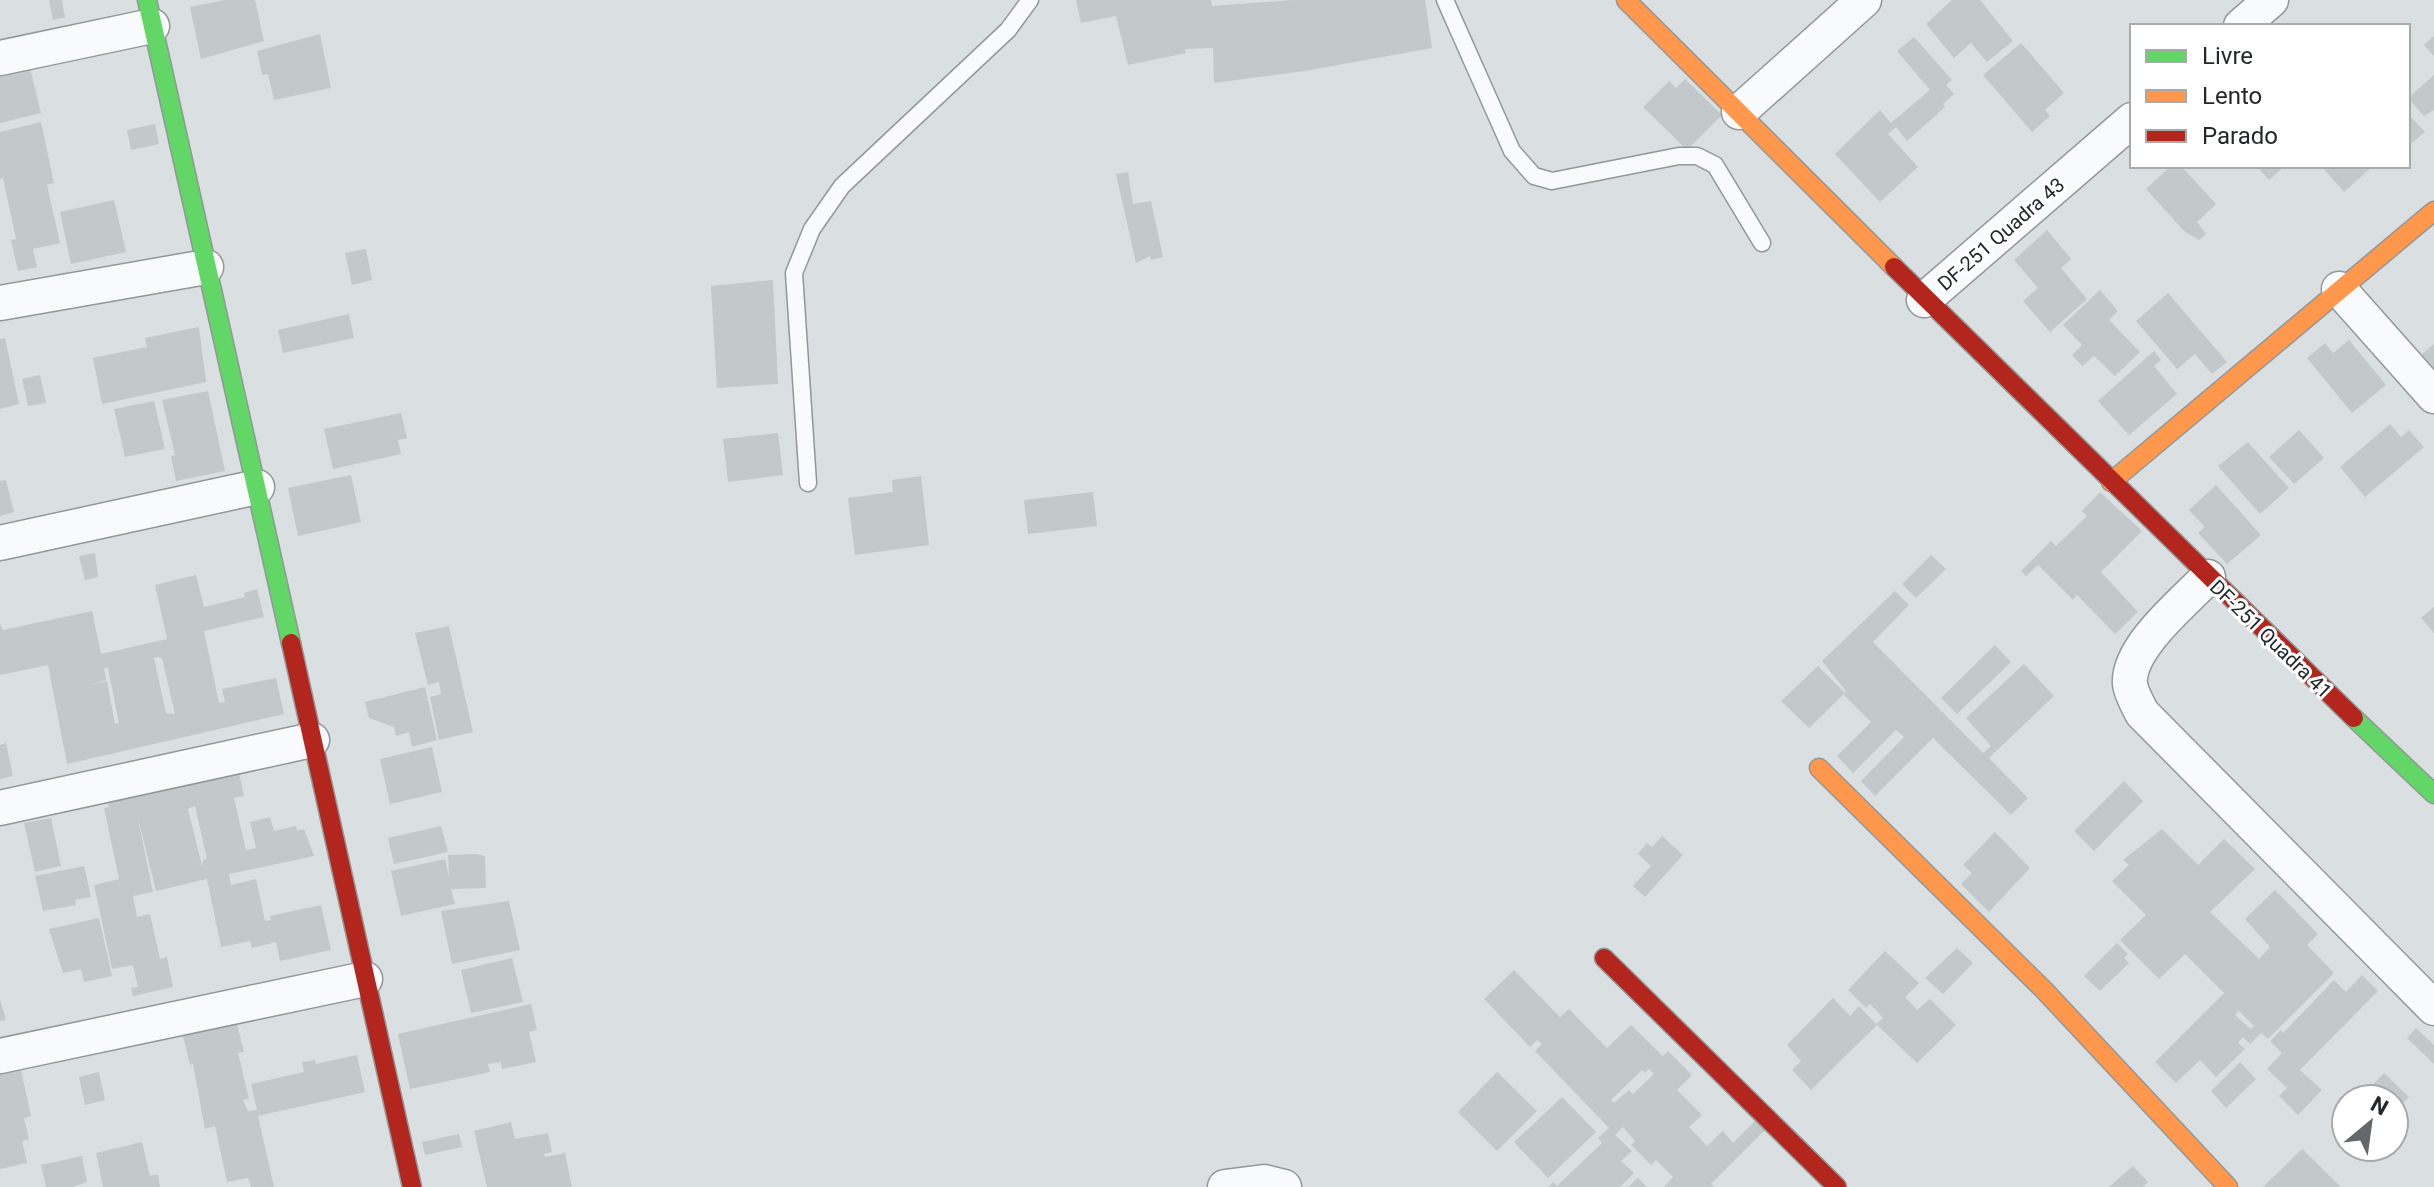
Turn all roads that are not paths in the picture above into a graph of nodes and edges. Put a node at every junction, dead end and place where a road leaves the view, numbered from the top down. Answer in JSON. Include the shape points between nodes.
{"nodes":[{"id":1,"x":1030,"y":0,"type":"edge"},
{"id":2,"x":1445,"y":0,"type":"edge"},
{"id":3,"x":1626,"y":0,"type":"edge"},
{"id":4,"x":1864,"y":0,"type":"edge"},
{"id":5,"x":2271,"y":0,"type":"edge"},
{"id":6,"x":150,"y":13,"type":"edge"},
{"id":7,"x":2243,"y":24,"type":"edge"},
{"id":8,"x":0,"y":58,"type":"edge"},
{"id":9,"x":1739,"y":112,"type":"junction"},
{"id":10,"x":2130,"y":122,"type":"edge"},
{"id":11,"x":2434,"y":211,"type":"edge"},
{"id":12,"x":1762,"y":243,"type":"dead end"},
{"id":13,"x":206,"y":267,"type":"junction"},
{"id":14,"x":2339,"y":289,"type":"junction"},
{"id":15,"x":1924,"y":300,"type":"junction"},
{"id":16,"x":0,"y":303,"type":"edge"},
{"id":17,"x":2434,"y":396,"type":"edge"},
{"id":18,"x":2111,"y":482,"type":"junction"},
{"id":19,"x":808,"y":483,"type":"dead end"},
{"id":20,"x":257,"y":487,"type":"junction"},
{"id":21,"x":0,"y":543,"type":"edge"},
{"id":22,"x":2208,"y":577,"type":"junction"},
{"id":23,"x":312,"y":740,"type":"junction"},
{"id":24,"x":1819,"y":768,"type":"dead end"},
{"id":25,"x":2434,"y":794,"type":"edge"},
{"id":26,"x":0,"y":808,"type":"edge"},
{"id":27,"x":1604,"y":958,"type":"dead end"},
{"id":28,"x":365,"y":979,"type":"junction"},
{"id":29,"x":2434,"y":1008,"type":"edge"},
{"id":30,"x":0,"y":1056,"type":"edge"},
{"id":31,"x":412,"y":1187,"type":"edge"},
{"id":32,"x":1225,"y":1187,"type":"edge"},
{"id":33,"x":1284,"y":1187,"type":"edge"},
{"id":34,"x":1837,"y":1187,"type":"edge"},
{"id":35,"x":2228,"y":1187,"type":"edge"}],
"edges":[{"from":1,"to":19,"type":"lane","via":[[1008,30],[842,186],[812,229],[794,273]]},
{"from":2,"to":12,"type":"lane","via":[[1512,151],[1534,176],[1552,181],[1697,156],[1715,165]]},
{"from":3,"to":9,"type":"street","name":"DF-251 Quadra 43"},
{"from":4,"to":9,"type":"street"},
{"from":5,"to":7,"type":"street"},
{"from":6,"to":8,"type":"street"},
{"from":6,"to":13,"type":"street"},
{"from":9,"to":15,"type":"street","name":"DF-251 Quadra 43"},
{"from":10,"to":15,"type":"street","name":"DF-251 Quadra 43"},
{"from":11,"to":14,"type":"street"},
{"from":13,"to":16,"type":"street"},
{"from":13,"to":20,"type":"street"},
{"from":14,"to":17,"type":"street"},
{"from":14,"to":18,"type":"street"},
{"from":15,"to":18,"type":"street","name":"DF-251 Quadra 41"},
{"from":18,"to":22,"type":"street","name":"DF-251 Quadra 41"},
{"from":20,"to":21,"type":"street"},
{"from":20,"to":23,"type":"street"},
{"from":22,"to":25,"type":"street","name":"DF-251 Quadra 41"},
{"from":22,"to":29,"type":"street","via":[[2141,648],[2131,667],[2130,686],[2142,713]]},
{"from":23,"to":26,"type":"street"},
{"from":23,"to":28,"type":"street"},
{"from":24,"to":35,"type":"street","via":[[2044,990]]},
{"from":27,"to":34,"type":"street"},
{"from":28,"to":30,"type":"street"},
{"from":28,"to":31,"type":"street"},
{"from":32,"to":33,"type":"street","via":[[1264,1182]]}]}
